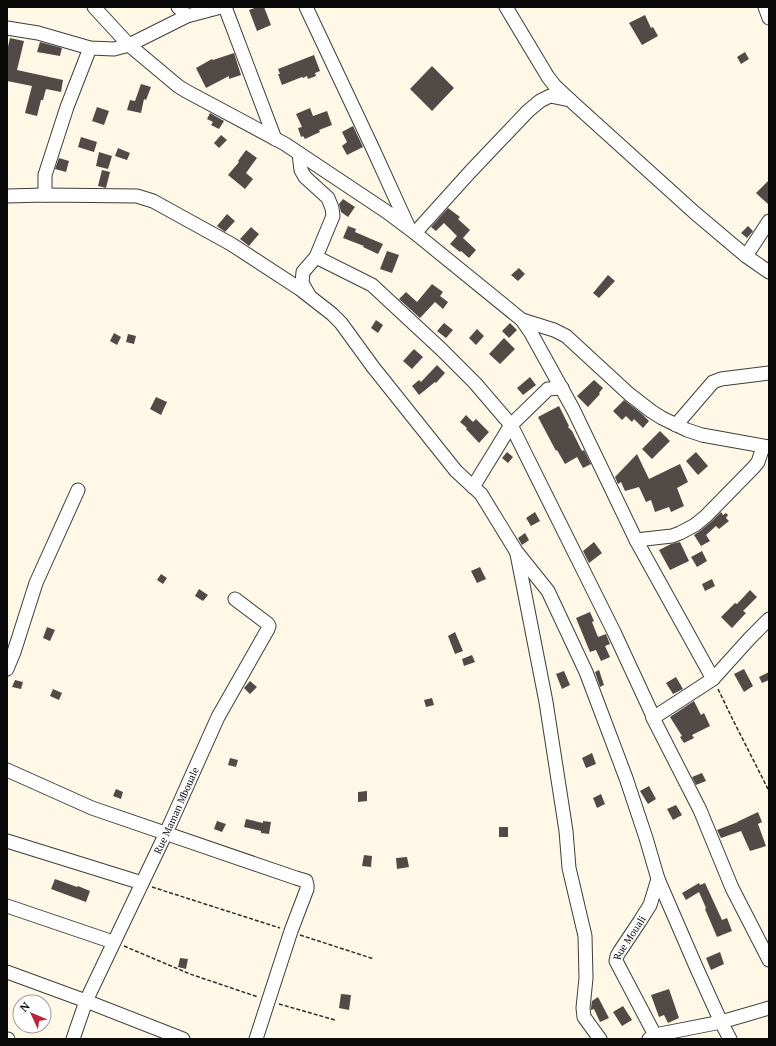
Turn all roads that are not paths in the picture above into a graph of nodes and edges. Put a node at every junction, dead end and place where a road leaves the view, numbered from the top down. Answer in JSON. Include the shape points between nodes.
{"nodes":[{"id":1,"x":94,"y":7,"type":"edge"},
{"id":2,"x":221,"y":7,"type":"edge"},
{"id":3,"x":226,"y":7,"type":"edge"},
{"id":4,"x":306,"y":7,"type":"edge"},
{"id":5,"x":506,"y":7,"type":"edge"},
{"id":6,"x":765,"y":7,"type":"edge"},
{"id":7,"x":183,"y":12,"type":"edge"},
{"id":8,"x":769,"y":18,"type":"edge"},
{"id":9,"x":7,"y":28,"type":"edge"},
{"id":10,"x":129,"y":45,"type":"junction"},
{"id":11,"x":90,"y":48,"type":"junction"},
{"id":12,"x":570,"y":100,"type":"junction"},
{"id":13,"x":275,"y":140,"type":"junction"},
{"id":14,"x":299,"y":154,"type":"junction"},
{"id":15,"x":46,"y":195,"type":"junction"},
{"id":16,"x":7,"y":196,"type":"edge"},
{"id":17,"x":769,"y":221,"type":"edge"},
{"id":18,"x":412,"y":231,"type":"junction"},
{"id":19,"x":746,"y":256,"type":"junction"},
{"id":20,"x":316,"y":257,"type":"junction"},
{"id":21,"x":769,"y":272,"type":"edge"},
{"id":22,"x":310,"y":297,"type":"junction"},
{"id":23,"x":522,"y":320,"type":"junction"},
{"id":24,"x":769,"y":373,"type":"edge"},
{"id":25,"x":562,"y":388,"type":"junction"},
{"id":26,"x":511,"y":425,"type":"junction"},
{"id":27,"x":676,"y":425,"type":"junction"},
{"id":28,"x":766,"y":447,"type":"edge"},
{"id":29,"x":473,"y":487,"type":"junction"},
{"id":30,"x":78,"y":490,"type":"dead end"},
{"id":31,"x":636,"y":540,"type":"junction"},
{"id":32,"x":516,"y":551,"type":"junction"},
{"id":33,"x":235,"y":599,"type":"dead end"},
{"id":34,"x":769,"y":619,"type":"edge"},
{"id":35,"x":12,"y":641,"type":"edge"},
{"id":36,"x":7,"y":669,"type":"edge"},
{"id":37,"x":713,"y":679,"type":"junction"},
{"id":38,"x":653,"y":718,"type":"junction"},
{"id":39,"x":7,"y":770,"type":"edge"},
{"id":40,"x":166,"y":833,"type":"junction"},
{"id":41,"x":7,"y":841,"type":"edge"},
{"id":42,"x":658,"y":879,"type":"junction"},
{"id":43,"x":142,"y":883,"type":"junction"},
{"id":44,"x":7,"y":906,"type":"edge"},
{"id":45,"x":114,"y":942,"type":"junction"},
{"id":46,"x":769,"y":960,"type":"edge"},
{"id":47,"x":7,"y":972,"type":"edge"},
{"id":48,"x":86,"y":1001,"type":"junction"},
{"id":49,"x":769,"y":1008,"type":"edge"},
{"id":50,"x":721,"y":1022,"type":"junction"},
{"id":51,"x":653,"y":1038,"type":"edge"},
{"id":52,"x":73,"y":1039,"type":"edge"},
{"id":53,"x":183,"y":1039,"type":"edge"},
{"id":54,"x":256,"y":1039,"type":"edge"},
{"id":55,"x":600,"y":1039,"type":"edge"},
{"id":56,"x":730,"y":1039,"type":"edge"}],
"edges":[{"from":1,"to":10,"type":"street"},
{"from":2,"to":7,"type":"street"},
{"from":3,"to":13,"type":"street"},
{"from":4,"to":18,"type":"street"},
{"from":5,"to":12,"type":"street","via":[[548,77]]},
{"from":6,"to":8,"type":"street"},
{"from":7,"to":10,"type":"street"},
{"from":9,"to":11,"type":"street","via":[[38,33]]},
{"from":10,"to":11,"type":"street","via":[[114,49]]},
{"from":10,"to":13,"type":"street","via":[[178,86]]},
{"from":11,"to":15,"type":"street","via":[[45,175]]},
{"from":12,"to":18,"type":"street","via":[[550,96],[528,110]]},
{"from":12,"to":19,"type":"street"},
{"from":13,"to":14,"type":"street"},
{"from":14,"to":18,"type":"street"},
{"from":14,"to":20,"type":"street","via":[[301,170],[305,177],[328,198],[332,208],[333,216]]},
{"from":15,"to":16,"type":"street"},
{"from":15,"to":22,"type":"street","via":[[136,196],[153,201],[231,244]]},
{"from":17,"to":19,"type":"street"},
{"from":18,"to":23,"type":"street"},
{"from":19,"to":21,"type":"street"},
{"from":20,"to":22,"type":"street","via":[[303,272],[302,283]]},
{"from":20,"to":26,"type":"street","via":[[372,285],[475,383]]},
{"from":22,"to":29,"type":"street","via":[[341,324],[456,471]]},
{"from":23,"to":25,"type":"street"},
{"from":23,"to":27,"type":"street","via":[[566,336],[641,403]]},
{"from":24,"to":27,"type":"street","via":[[713,382]]},
{"from":25,"to":26,"type":"street","via":[[548,389]]},
{"from":25,"to":31,"type":"street"},
{"from":26,"to":29,"type":"street"},
{"from":26,"to":38,"type":"street","via":[[614,632]]},
{"from":27,"to":28,"type":"street","via":[[702,435]]},
{"from":28,"to":31,"type":"street","via":[[754,468],[695,525],[672,536]]},
{"from":29,"to":32,"type":"street","via":[[481,494]]},
{"from":30,"to":35,"type":"street"},
{"from":31,"to":37,"type":"street"},
{"from":32,"to":42,"type":"street","via":[[548,591],[586,672],[631,793]]},
{"from":32,"to":55,"type":"street","via":[[546,702],[566,831],[569,868],[585,936],[584,1017]]},
{"from":33,"to":40,"type":"street","name":"Rue Maman Mbouale","via":[[268,624],[268,629],[218,717]]},
{"from":34,"to":37,"type":"street"},
{"from":35,"to":36,"type":"street","via":[[14,652]]},
{"from":37,"to":38,"type":"street"},
{"from":38,"to":46,"type":"street","via":[[700,810],[732,888]]},
{"from":39,"to":40,"type":"street","via":[[92,808]]},
{"from":40,"to":43,"type":"street","name":"Rue Maman Mbouale"},
{"from":40,"to":54,"type":"street","via":[[306,881],[307,889]]},
{"from":41,"to":43,"type":"street"},
{"from":42,"to":50,"type":"street"},
{"from":42,"to":51,"type":"street","name":"Rue Mouali","via":[[650,905],[620,950],[616,961]]},
{"from":43,"to":45,"type":"street","name":"Rue Maman Mbouale"},
{"from":44,"to":45,"type":"street"},
{"from":45,"to":48,"type":"street","name":"Rue Maman Mbouale"},
{"from":47,"to":48,"type":"street"},
{"from":48,"to":52,"type":"street","name":"Rue Maman Mbouale"},
{"from":48,"to":53,"type":"street"},
{"from":49,"to":50,"type":"street"},
{"from":50,"to":51,"type":"street"},
{"from":50,"to":56,"type":"street"}]}
